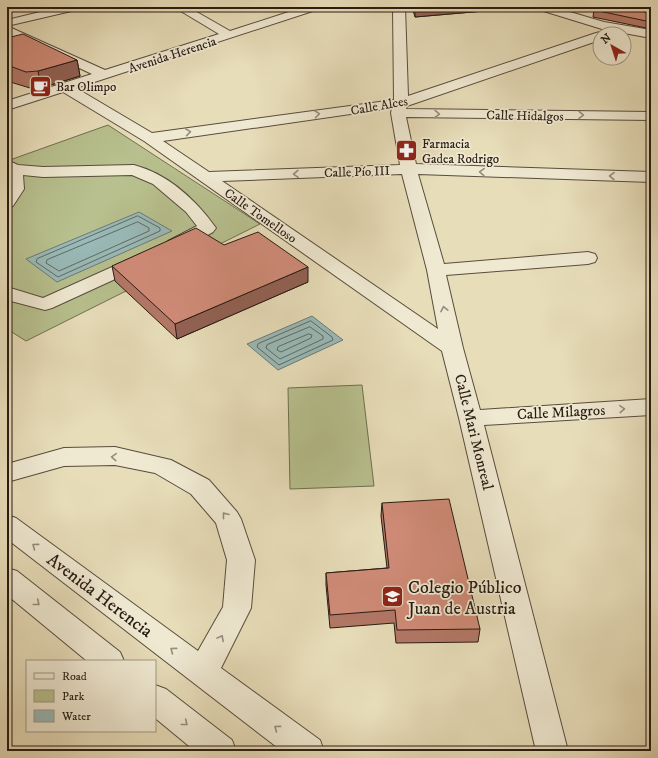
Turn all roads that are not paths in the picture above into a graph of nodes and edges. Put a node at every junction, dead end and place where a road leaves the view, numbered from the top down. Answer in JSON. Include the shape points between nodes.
{"nodes":[{"id":1,"x":76,"y":7,"type":"edge"},
{"id":2,"x":180,"y":7,"type":"edge"},
{"id":3,"x":314,"y":7,"type":"edge"},
{"id":4,"x":400,"y":7,"type":"edge"},
{"id":5,"x":541,"y":7,"type":"edge"},
{"id":6,"x":7,"y":23,"type":"edge"},
{"id":7,"x":610,"y":26,"type":"edge"},
{"id":8,"x":7,"y":30,"type":"edge"},
{"id":9,"x":632,"y":30,"type":"edge"},
{"id":10,"x":651,"y":33,"type":"edge"},
{"id":11,"x":229,"y":36,"type":"junction"},
{"id":12,"x":592,"y":39,"type":"edge"},
{"id":13,"x":104,"y":75,"type":"junction"},
{"id":14,"x":66,"y":88,"type":"junction"},
{"id":15,"x":7,"y":106,"type":"edge"},
{"id":16,"x":400,"y":108,"type":"junction"},
{"id":17,"x":651,"y":116,"type":"edge"},
{"id":18,"x":149,"y":138,"type":"junction"},
{"id":19,"x":11,"y":167,"type":"edge"},
{"id":20,"x":409,"y":170,"type":"junction"},
{"id":21,"x":206,"y":177,"type":"junction"},
{"id":22,"x":651,"y":177,"type":"edge"},
{"id":23,"x":7,"y":202,"type":"edge"},
{"id":24,"x":588,"y":258,"type":"dead end"},
{"id":25,"x":436,"y":270,"type":"junction"},
{"id":26,"x":7,"y":293,"type":"edge"},
{"id":27,"x":452,"y":348,"type":"junction"},
{"id":28,"x":651,"y":407,"type":"edge"},
{"id":29,"x":471,"y":418,"type":"junction"},
{"id":30,"x":7,"y":473,"type":"edge"},
{"id":31,"x":7,"y":525,"type":"edge"},
{"id":32,"x":7,"y":579,"type":"edge"},
{"id":33,"x":107,"y":660,"type":"edge"},
{"id":34,"x":203,"y":672,"type":"junction"},
{"id":35,"x":156,"y":700,"type":"edge"},
{"id":36,"x":220,"y":751,"type":"edge"},
{"id":37,"x":308,"y":751,"type":"edge"},
{"id":38,"x":552,"y":751,"type":"edge"}],
"edges":[{"from":1,"to":6,"type":"street"},
{"from":2,"to":11,"type":"street"},
{"from":3,"to":11,"type":"street","name":"Avenida Herencia"},
{"from":4,"to":16,"type":"street","name":"Calle Mari Monreal"},
{"from":5,"to":7,"type":"street"},
{"from":8,"to":13,"type":"street"},
{"from":9,"to":10,"type":"street"},
{"from":11,"to":13,"type":"street","name":"Avenida Herencia"},
{"from":12,"to":16,"type":"street","name":"Calle Alces"},
{"from":13,"to":14,"type":"street","name":"Avenida Herencia"},
{"from":14,"to":15,"type":"street","name":"Avenida Herencia"},
{"from":14,"to":18,"type":"street","name":"Calle Tomelloso"},
{"from":16,"to":17,"type":"street","name":"Calle Hidalgos","one_way":true},
{"from":18,"to":16,"type":"street","name":"Calle Alces","one_way":true},
{"from":16,"to":20,"type":"street","name":"Calle Mari Monreal"},
{"from":18,"to":21,"type":"street","name":"Calle Tomelloso"},
{"from":19,"to":23,"type":"street","via":[[16,189]]},
{"from":19,"to":26,"type":"street","via":[[43,172],[134,170],[159,181],[192,208],[207,228],[46,304]]},
{"from":20,"to":21,"type":"street","name":"Calle Pío III","one_way":true},
{"from":22,"to":20,"type":"street","name":"Calle Pío III","one_way":true},
{"from":20,"to":25,"type":"street","name":"Calle Mari Monreal"},
{"from":21,"to":27,"type":"street","name":"Calle Tomelloso"},
{"from":24,"to":25,"type":"street"},
{"from":27,"to":25,"type":"street","name":"Calle Mari Monreal","one_way":true},
{"from":27,"to":29,"type":"street","name":"Calle Mari Monreal"},
{"from":29,"to":28,"type":"street","name":"Calle Milagros","one_way":true},
{"from":29,"to":38,"type":"street","name":"Calle Mari Monreal"},
{"from":34,"to":30,"type":"street","one_way":true,"via":[[237,608],[241,560],[228,519],[200,487],[162,466],[115,456],[64,458]]},
{"from":34,"to":31,"type":"street","name":"Avenida Herencia","one_way":true},
{"from":32,"to":33,"type":"street","one_way":true},
{"from":37,"to":34,"type":"street","name":"Avenida Herencia","one_way":true},
{"from":35,"to":36,"type":"street","one_way":true}]}
